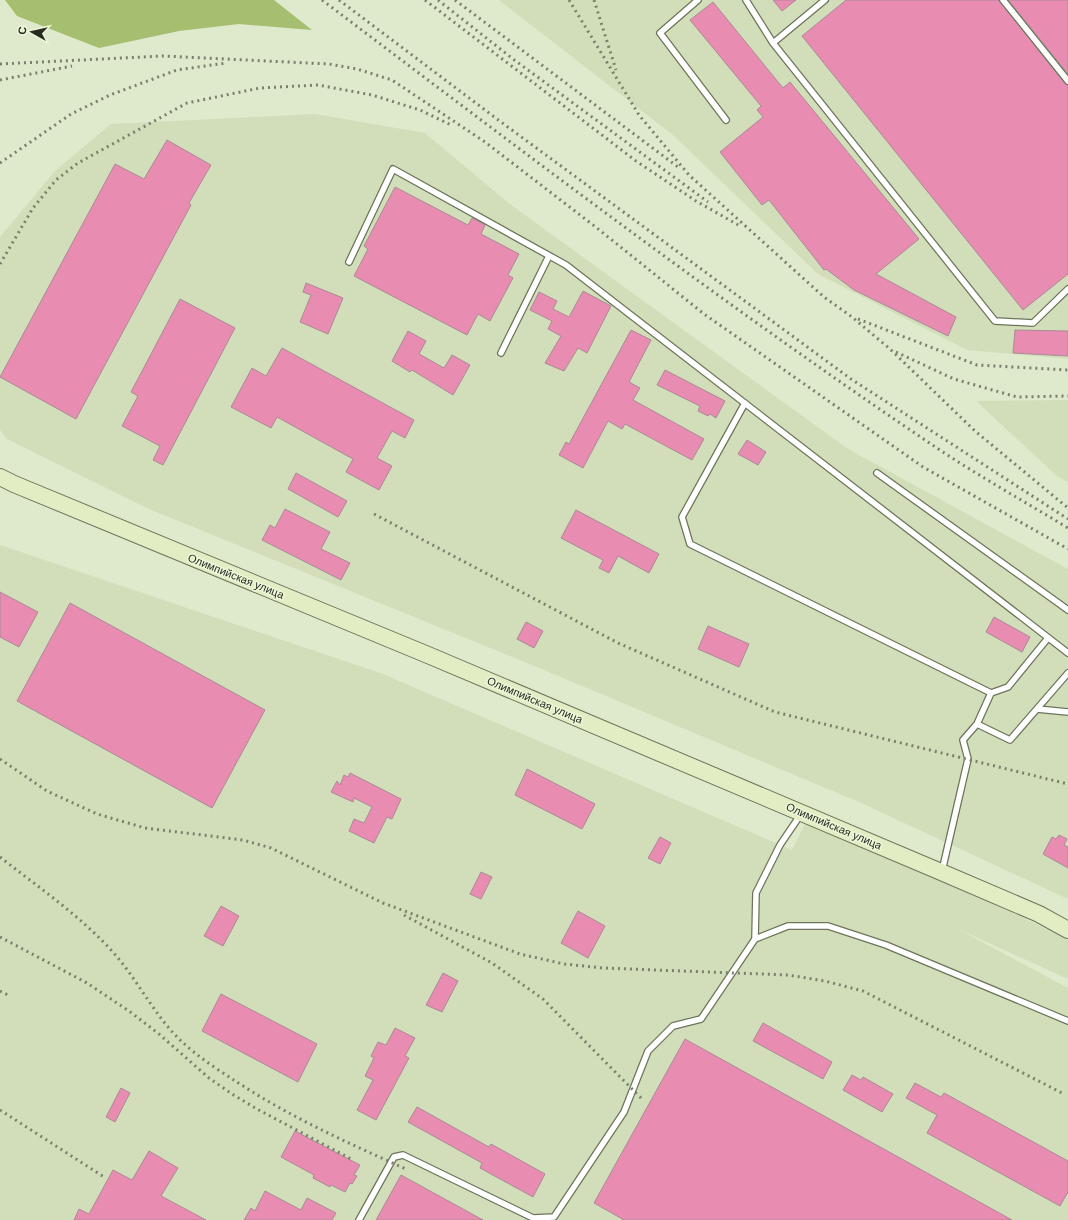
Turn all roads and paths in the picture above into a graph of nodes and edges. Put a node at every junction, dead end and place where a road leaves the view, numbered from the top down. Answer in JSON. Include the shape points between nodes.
{"nodes":[{"id":1,"x":698,"y":0,"type":"edge"},
{"id":2,"x":746,"y":0,"type":"edge"},
{"id":3,"x":825,"y":0,"type":"edge"},
{"id":4,"x":1003,"y":0,"type":"edge"},
{"id":5,"x":773,"y":43,"type":"junction"},
{"id":6,"x":1068,"y":81,"type":"edge"},
{"id":7,"x":726,"y":120,"type":"dead end"},
{"id":8,"x":549,"y":256,"type":"junction"},
{"id":9,"x":349,"y":262,"type":"dead end"},
{"id":10,"x":1068,"y":289,"type":"edge"},
{"id":11,"x":501,"y":353,"type":"dead end"},
{"id":12,"x":744,"y":403,"type":"junction"},
{"id":13,"x":877,"y":473,"type":"dead end"},
{"id":14,"x":0,"y":477,"type":"edge"},
{"id":15,"x":1068,"y":610,"type":"edge"},
{"id":16,"x":1048,"y":638,"type":"junction"},
{"id":17,"x":1068,"y":653,"type":"edge"},
{"id":18,"x":1068,"y":673,"type":"edge"},
{"id":19,"x":991,"y":694,"type":"junction"},
{"id":20,"x":1037,"y":709,"type":"junction"},
{"id":21,"x":1068,"y":712,"type":"edge"},
{"id":22,"x":977,"y":724,"type":"junction"},
{"id":23,"x":802,"y":813,"type":"junction"},
{"id":24,"x":942,"y":872,"type":"junction"},
{"id":25,"x":1068,"y":930,"type":"edge"},
{"id":26,"x":755,"y":939,"type":"junction"},
{"id":27,"x":1068,"y":1021,"type":"edge"},
{"id":28,"x":359,"y":1220,"type":"edge"}],
"edges":[{"from":1,"to":7,"type":"lane","via":[[660,33]]},
{"from":2,"to":5,"type":"lane"},
{"from":3,"to":5,"type":"lane"},
{"from":4,"to":6,"type":"lane"},
{"from":5,"to":10,"type":"lane","via":[[995,321],[1033,323]]},
{"from":8,"to":9,"type":"lane","via":[[393,169]]},
{"from":8,"to":11,"type":"lane"},
{"from":8,"to":12,"type":"lane","via":[[566,265]]},
{"from":12,"to":16,"type":"lane"},
{"from":12,"to":19,"type":"lane","via":[[682,516],[690,544]]},
{"from":13,"to":15,"type":"lane"},
{"from":14,"to":23,"type":"street","name":"Олимпийская улица"},
{"from":16,"to":17,"type":"lane"},
{"from":16,"to":19,"type":"lane","via":[[1008,687]]},
{"from":18,"to":20,"type":"lane"},
{"from":19,"to":22,"type":"lane"},
{"from":20,"to":21,"type":"lane"},
{"from":20,"to":22,"type":"lane","via":[[1010,740]]},
{"from":22,"to":24,"type":"lane","via":[[963,740],[968,759]]},
{"from":23,"to":24,"type":"street","name":"Олимпийская улица"},
{"from":23,"to":26,"type":"lane","via":[[780,845],[756,894]]},
{"from":24,"to":25,"type":"street","name":"Олимпийская улица","via":[[1039,914]]},
{"from":26,"to":27,"type":"lane","via":[[788,926],[828,926],[886,945]]},
{"from":26,"to":28,"type":"lane","via":[[701,1019],[673,1026],[648,1051],[624,1112],[554,1217],[533,1218],[403,1155],[394,1157]]}]}
